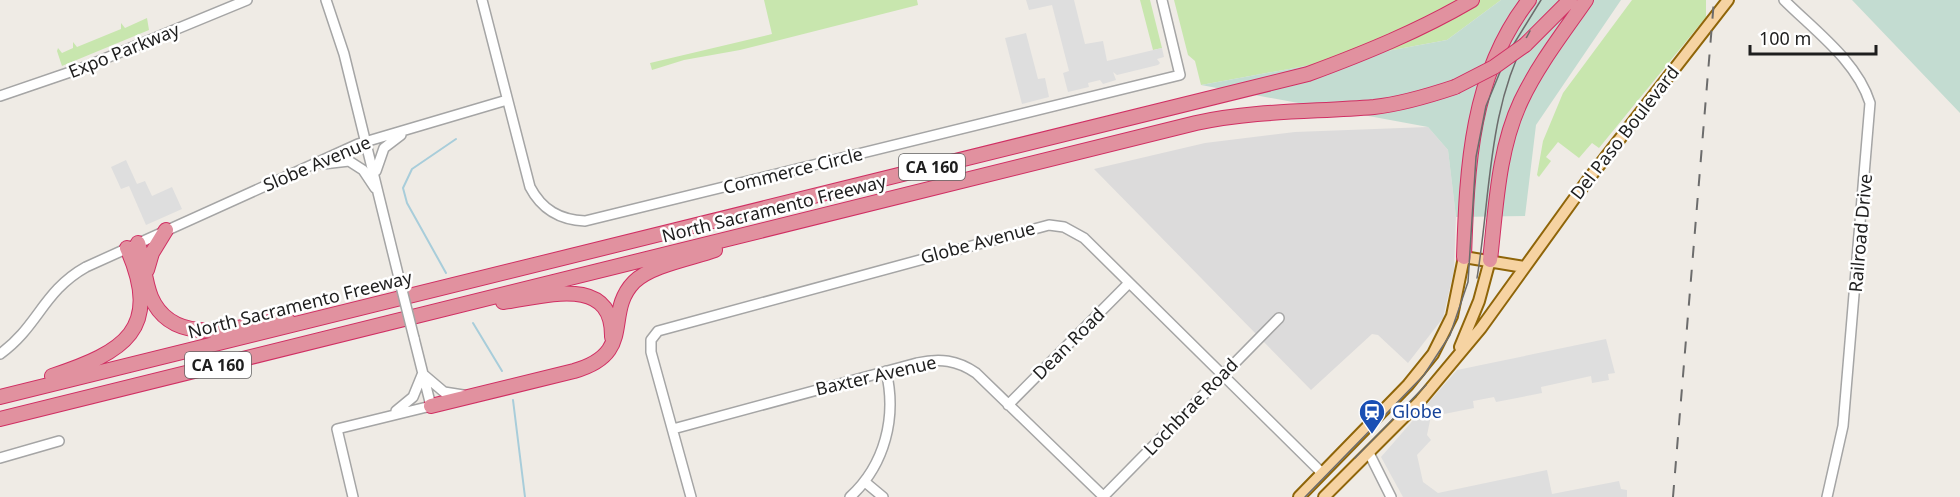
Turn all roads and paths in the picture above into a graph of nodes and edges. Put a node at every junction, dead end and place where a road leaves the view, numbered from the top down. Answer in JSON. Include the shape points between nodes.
{"nodes":[{"id":1,"x":247,"y":0,"type":"edge"},
{"id":2,"x":326,"y":0,"type":"edge"},
{"id":3,"x":482,"y":0,"type":"edge"},
{"id":4,"x":1162,"y":0,"type":"edge"},
{"id":5,"x":1472,"y":0,"type":"edge"},
{"id":6,"x":1529,"y":0,"type":"edge"},
{"id":7,"x":1570,"y":0,"type":"edge"},
{"id":8,"x":1586,"y":0,"type":"edge"},
{"id":9,"x":1728,"y":0,"type":"edge"},
{"id":10,"x":1784,"y":0,"type":"edge"},
{"id":11,"x":0,"y":96,"type":"edge"},
{"id":12,"x":507,"y":100,"type":"junction"},
{"id":13,"x":415,"y":128,"type":"junction"},
{"id":14,"x":366,"y":141,"type":"junction"},
{"id":15,"x":309,"y":166,"type":"junction"},
{"id":16,"x":375,"y":176,"type":"junction"},
{"id":17,"x":380,"y":198,"type":"junction"},
{"id":18,"x":835,"y":212,"type":"junction"},
{"id":19,"x":166,"y":230,"type":"junction"},
{"id":20,"x":132,"y":246,"type":"junction"},
{"id":21,"x":1464,"y":257,"type":"junction"},
{"id":22,"x":1490,"y":260,"type":"junction"},
{"id":23,"x":1524,"y":267,"type":"junction"},
{"id":24,"x":146,"y":275,"type":"junction"},
{"id":25,"x":1129,"y":283,"type":"junction"},
{"id":26,"x":381,"y":304,"type":"junction"},
{"id":27,"x":436,"y":311,"type":"junction"},
{"id":28,"x":1279,"y":318,"type":"dead end"},
{"id":29,"x":612,"y":346,"type":"junction"},
{"id":30,"x":0,"y":354,"type":"edge"},
{"id":31,"x":1451,"y":363,"type":"junction"},
{"id":32,"x":886,"y":371,"type":"junction"},
{"id":33,"x":422,"y":373,"type":"junction"},
{"id":34,"x":1223,"y":375,"type":"junction"},
{"id":35,"x":0,"y":395,"type":"edge"},
{"id":36,"x":477,"y":395,"type":"junction"},
{"id":37,"x":1008,"y":405,"type":"junction"},
{"id":38,"x":431,"y":406,"type":"junction"},
{"id":39,"x":384,"y":418,"type":"junction"},
{"id":40,"x":0,"y":419,"type":"edge"},
{"id":41,"x":673,"y":429,"type":"junction"},
{"id":42,"x":59,"y":441,"type":"dead end"},
{"id":43,"x":1369,"y":453,"type":"junction"},
{"id":44,"x":0,"y":458,"type":"edge"},
{"id":45,"x":1322,"y":473,"type":"junction"},
{"id":46,"x":865,"y":482,"type":"junction"},
{"id":47,"x":353,"y":497,"type":"edge"},
{"id":48,"x":691,"y":497,"type":"edge"},
{"id":49,"x":850,"y":497,"type":"edge"},
{"id":50,"x":883,"y":497,"type":"edge"},
{"id":51,"x":1103,"y":497,"type":"edge"},
{"id":52,"x":1299,"y":497,"type":"edge"},
{"id":53,"x":1324,"y":497,"type":"edge"},
{"id":54,"x":1391,"y":497,"type":"edge"},
{"id":55,"x":1827,"y":497,"type":"edge"}],
"edges":[{"from":1,"to":11,"type":"street","name":"Expo Parkway","via":[[82,68]]},
{"from":2,"to":14,"type":"street"},
{"from":3,"to":12,"type":"street","name":"Commerce Circle"},
{"from":4,"to":12,"type":"street","name":"Commerce Circle","via":[[1180,75],[596,219],[562,218],[539,201],[527,178]]},
{"from":5,"to":26,"type":"highway","name":"North Sacramento Freeway","number":"CA 160","via":[[1374,50],[1308,74]]},
{"from":6,"to":21,"type":"highway","via":[[1491,69],[1478,109],[1470,150]]},
{"from":7,"to":18,"type":"highway","name":"North Sacramento Freeway","number":"CA 160","bridge":true,"via":[[1525,45],[1494,67],[1455,87],[1416,100],[1376,107],[1228,116]]},
{"from":8,"to":22,"type":"highway","via":[[1543,62],[1510,131]]},
{"from":9,"to":23,"type":"main road","name":"Del Paso Boulevard"},
{"from":10,"to":55,"type":"street","name":"Railroad Drive","via":[[1851,68],[1870,103],[1843,426]]},
{"from":12,"to":13,"type":"street","name":"Slobe Avenue"},
{"from":13,"to":14,"type":"street","name":"Slobe Avenue"},
{"from":13,"to":16,"type":"street","via":[[384,148]]},
{"from":14,"to":15,"type":"street","name":"Slobe Avenue"},
{"from":14,"to":16,"type":"street"},
{"from":15,"to":17,"type":"street","via":[[349,161],[369,176]]},
{"from":15,"to":19,"type":"street","name":"Slobe Avenue"},
{"from":16,"to":17,"type":"street"},
{"from":17,"to":33,"type":"street","bridge":true},
{"from":18,"to":27,"type":"highway","name":"North Sacramento Freeway","number":"CA 160"},
{"from":18,"to":29,"type":"highway","via":[[645,274],[625,296]]},
{"from":19,"to":20,"type":"street","name":"Slobe Avenue"},
{"from":19,"to":24,"type":"highway","via":[[152,253]]},
{"from":20,"to":24,"type":"highway"},
{"from":20,"to":30,"type":"street","name":"Slobe Avenue","via":[[86,267],[60,285],[21,336]]},
{"from":20,"to":35,"type":"highway","via":[[141,298],[136,321],[124,341],[98,360]]},
{"from":21,"to":22,"type":"main road"},
{"from":21,"to":45,"type":"main road","via":[[1452,316],[1433,354]]},
{"from":22,"to":23,"type":"main road"},
{"from":22,"to":31,"type":"main road","via":[[1470,325]]},
{"from":23,"to":31,"type":"main road","name":"Del Paso Boulevard"},
{"from":24,"to":26,"type":"highway","via":[[152,299],[164,315],[177,325],[201,332]]},
{"from":25,"to":34,"type":"street","name":"Globe Avenue"},
{"from":25,"to":37,"type":"street","name":"Dean Road"},
{"from":25,"to":41,"type":"street","name":"Globe Avenue","via":[[1078,234],[1056,225],[1041,226],[664,328],[654,335],[651,352]]},
{"from":26,"to":35,"type":"highway","name":"North Sacramento Freeway","number":"CA 160"},
{"from":27,"to":29,"type":"highway","via":[[568,293],[585,295],[599,302],[607,313]]},
{"from":27,"to":40,"type":"highway","name":"North Sacramento Freeway","number":"CA 160"},
{"from":28,"to":34,"type":"street","name":"Lochbrae Road"},
{"from":29,"to":36,"type":"highway","via":[[601,360],[585,368]]},
{"from":31,"to":43,"type":"main road","name":"Del Paso Boulevard"},
{"from":32,"to":37,"type":"street","name":"Baxter Avenue","via":[[928,360],[954,361],[976,373]]},
{"from":32,"to":41,"type":"street","name":"Baxter Avenue"},
{"from":32,"to":46,"type":"street","via":[[891,395],[888,427],[883,447]]},
{"from":33,"to":36,"type":"street","via":[[444,392]]},
{"from":33,"to":38,"type":"street"},
{"from":33,"to":39,"type":"street","via":[[410,401]]},
{"from":34,"to":45,"type":"street","name":"Globe Avenue"},
{"from":34,"to":51,"type":"street","name":"Lochbrae Road"},
{"from":36,"to":38,"type":"highway"},
{"from":37,"to":51,"type":"street","name":"Baxter Avenue"},
{"from":38,"to":39,"type":"street"},
{"from":39,"to":47,"type":"street","via":[[336,429]]},
{"from":41,"to":48,"type":"street"},
{"from":42,"to":44,"type":"street"},
{"from":43,"to":53,"type":"main road","name":"Del Paso Boulevard"},
{"from":43,"to":54,"type":"street"},
{"from":45,"to":52,"type":"main road"},
{"from":46,"to":49,"type":"street"},
{"from":46,"to":50,"type":"street"}]}
